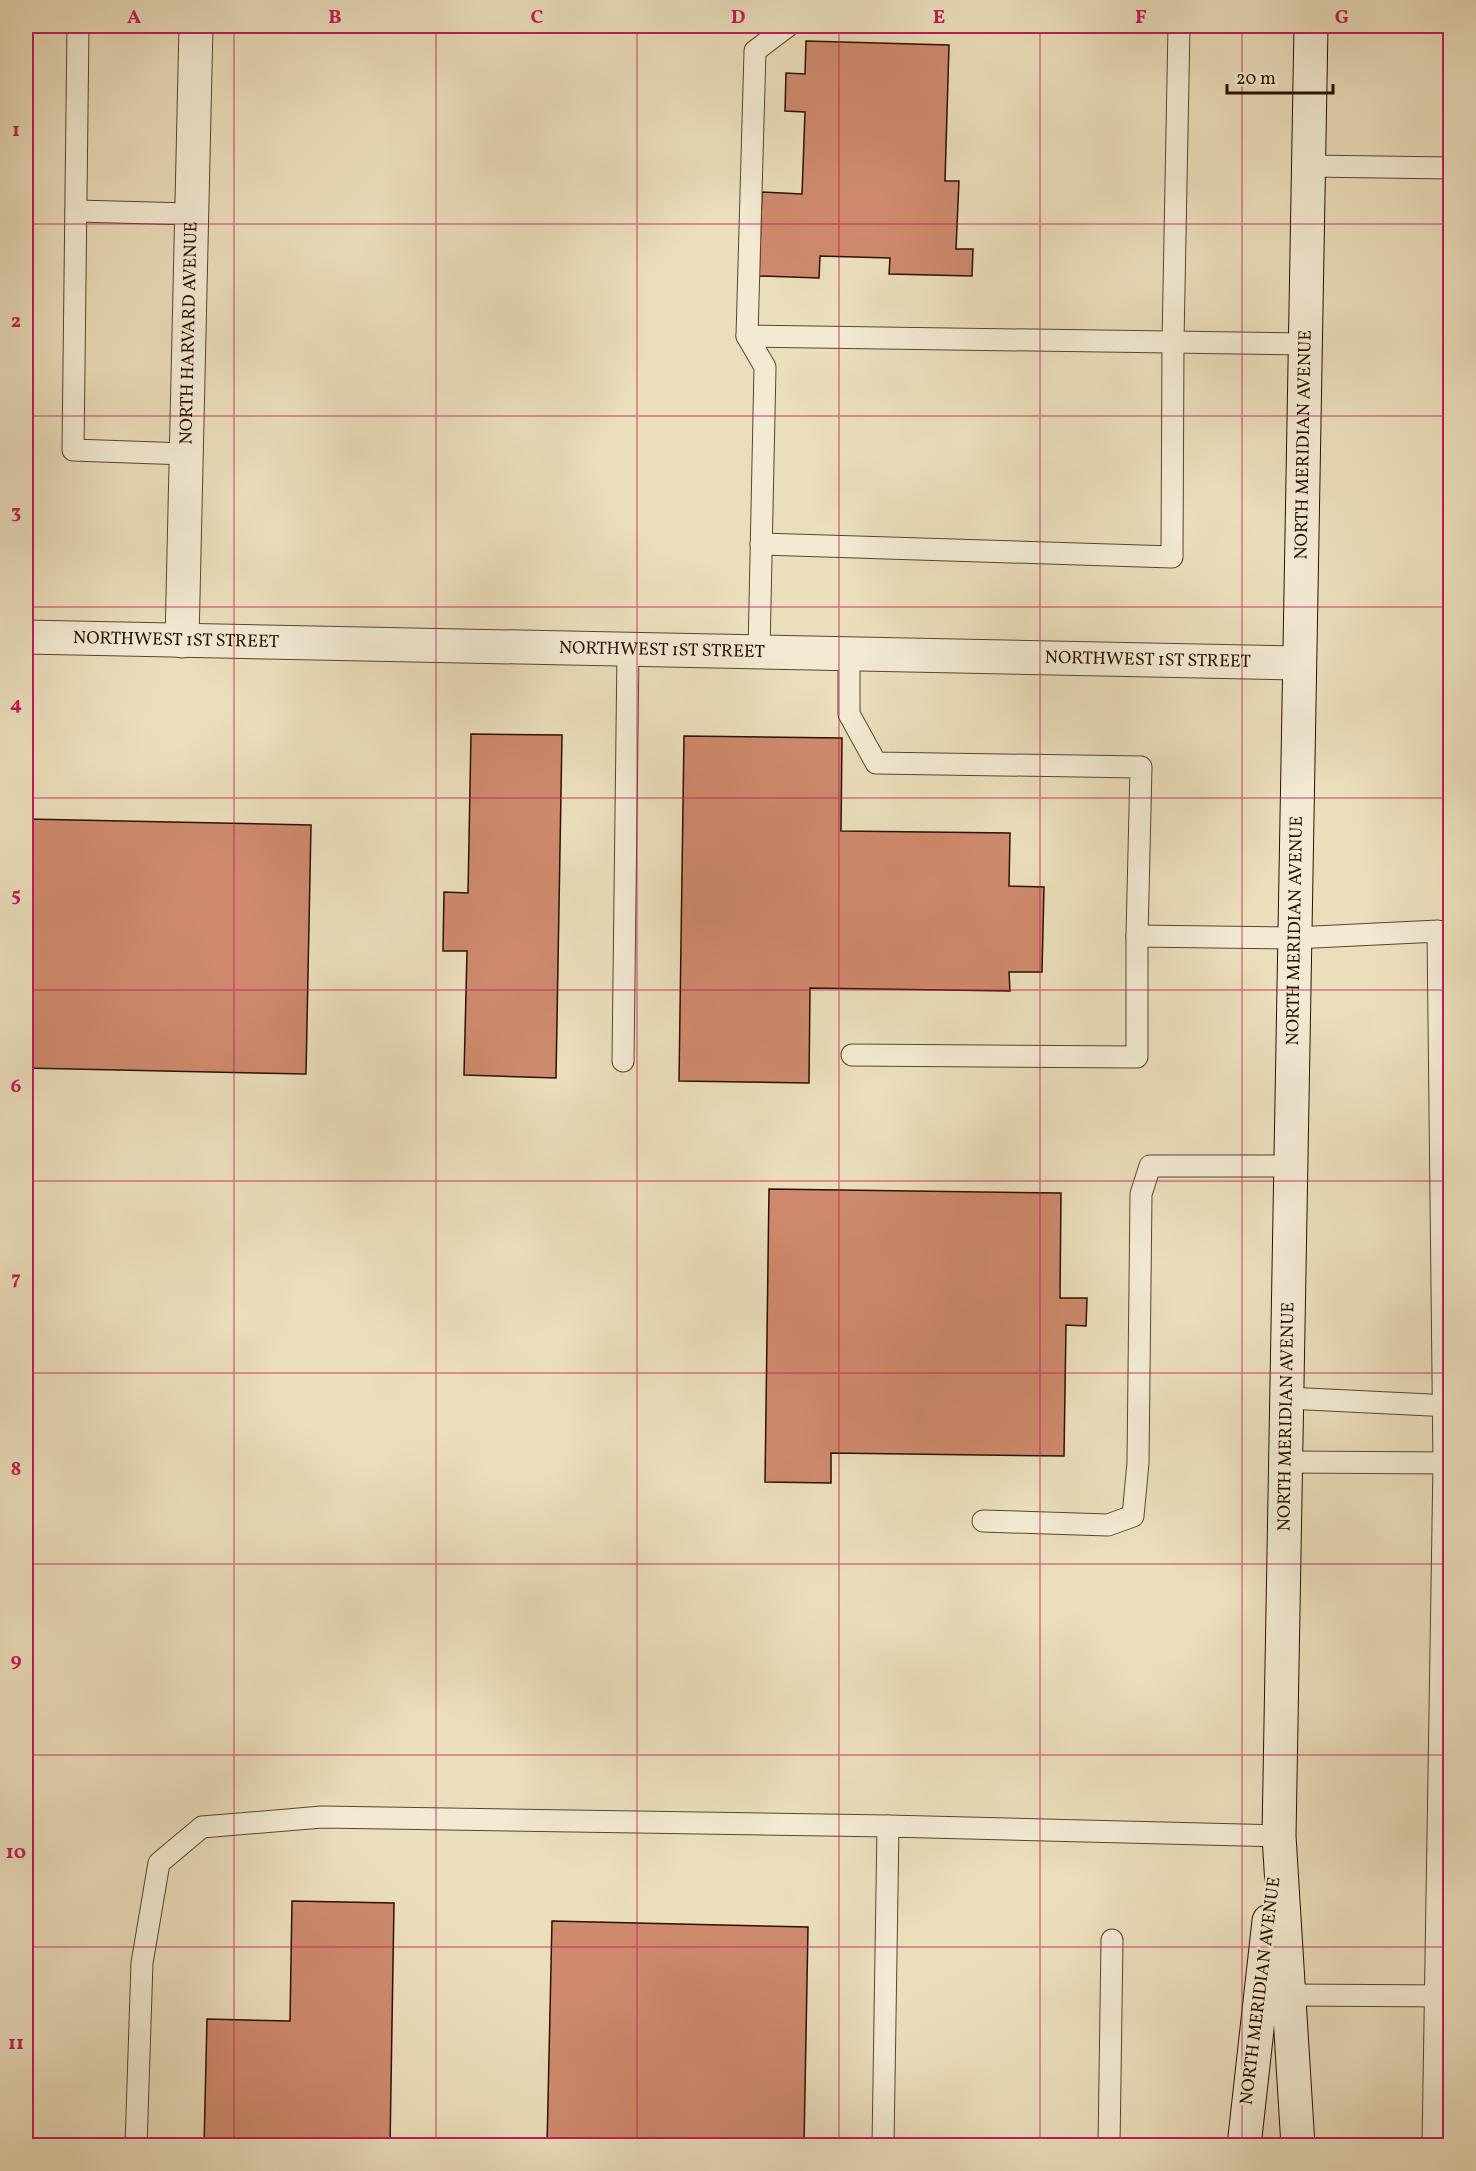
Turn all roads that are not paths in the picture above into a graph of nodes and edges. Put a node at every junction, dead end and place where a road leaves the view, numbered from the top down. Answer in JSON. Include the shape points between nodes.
{"nodes":[{"id":1,"x":78,"y":26,"type":"edge"},
{"id":2,"x":196,"y":26,"type":"edge"},
{"id":3,"x":788,"y":26,"type":"edge"},
{"id":4,"x":1179,"y":26,"type":"edge"},
{"id":5,"x":1311,"y":26,"type":"edge"},
{"id":6,"x":1308,"y":166,"type":"junction"},
{"id":7,"x":1450,"y":168,"type":"edge"},
{"id":8,"x":76,"y":211,"type":"junction"},
{"id":9,"x":191,"y":214,"type":"junction"},
{"id":10,"x":747,"y":336,"type":"junction"},
{"id":11,"x":1173,"y":342,"type":"junction"},
{"id":12,"x":1305,"y":344,"type":"junction"},
{"id":13,"x":186,"y":454,"type":"junction"},
{"id":14,"x":761,"y":544,"type":"junction"},
{"id":15,"x":26,"y":637,"type":"edge"},
{"id":16,"x":182,"y":641,"type":"junction"},
{"id":17,"x":628,"y":650,"type":"junction"},
{"id":18,"x":759,"y":652,"type":"junction"},
{"id":19,"x":849,"y":654,"type":"junction"},
{"id":20,"x":1299,"y":663,"type":"junction"},
{"id":21,"x":1444,"y":931,"type":"edge"},
{"id":22,"x":1137,"y":936,"type":"junction"},
{"id":23,"x":1294,"y":938,"type":"junction"},
{"id":24,"x":852,"y":1055,"type":"dead end"},
{"id":25,"x":623,"y":1062,"type":"dead end"},
{"id":26,"x":1291,"y":1166,"type":"junction"},
{"id":27,"x":1287,"y":1398,"type":"junction"},
{"id":28,"x":1447,"y":1405,"type":"edge"},
{"id":29,"x":1285,"y":1462,"type":"junction"},
{"id":30,"x":1447,"y":1463,"type":"edge"},
{"id":31,"x":983,"y":1521,"type":"dead end"},
{"id":32,"x":888,"y":1826,"type":"junction"},
{"id":33,"x":1279,"y":1836,"type":"junction"},
{"id":34,"x":1112,"y":1940,"type":"dead end"},
{"id":35,"x":1289,"y":1995,"type":"junction"},
{"id":36,"x":1444,"y":1996,"type":"edge"},
{"id":37,"x":136,"y":2145,"type":"edge"},
{"id":38,"x":883,"y":2145,"type":"edge"},
{"id":39,"x":1108,"y":2145,"type":"edge"},
{"id":40,"x":1244,"y":2145,"type":"edge"},
{"id":41,"x":1298,"y":2145,"type":"edge"},
{"id":42,"x":1433,"y":2145,"type":"edge"}],
"edges":[{"from":1,"to":8,"type":"lane"},
{"from":2,"to":9,"type":"main road","name":"NORTH HARVARD AVENUE"},
{"from":3,"to":10,"type":"lane","via":[[755,51]]},
{"from":4,"to":11,"type":"lane"},
{"from":5,"to":6,"type":"main road","name":"NORTH MERIDIAN AVENUE"},
{"from":6,"to":7,"type":"lane"},
{"from":6,"to":12,"type":"main road","name":"NORTH MERIDIAN AVENUE"},
{"from":8,"to":9,"type":"lane"},
{"from":8,"to":13,"type":"lane","via":[[73,450]]},
{"from":9,"to":13,"type":"main road","name":"NORTH HARVARD AVENUE"},
{"from":10,"to":11,"type":"lane"},
{"from":10,"to":14,"type":"lane","via":[[765,367]]},
{"from":11,"to":12,"type":"lane"},
{"from":11,"to":14,"type":"lane","via":[[1172,557]]},
{"from":12,"to":20,"type":"main road","name":"NORTH MERIDIAN AVENUE"},
{"from":13,"to":16,"type":"main road","name":"NORTH HARVARD AVENUE"},
{"from":14,"to":18,"type":"lane"},
{"from":15,"to":16,"type":"main road","name":"NORTHWEST 1ST STREET"},
{"from":16,"to":17,"type":"main road","name":"NORTHWEST 1ST STREET"},
{"from":17,"to":18,"type":"main road","name":"NORTHWEST 1ST STREET"},
{"from":17,"to":25,"type":"lane"},
{"from":18,"to":19,"type":"main road","name":"NORTHWEST 1ST STREET"},
{"from":19,"to":20,"type":"main road","name":"NORTHWEST 1ST STREET"},
{"from":19,"to":22,"type":"lane","via":[[849,714],[876,763],[1141,767]]},
{"from":20,"to":23,"type":"main road","name":"NORTH MERIDIAN AVENUE"},
{"from":21,"to":23,"type":"lane"},
{"from":21,"to":28,"type":"lane"},
{"from":22,"to":23,"type":"lane"},
{"from":22,"to":24,"type":"lane","via":[[1137,1057]]},
{"from":23,"to":26,"type":"main road","name":"NORTH MERIDIAN AVENUE"},
{"from":26,"to":27,"type":"main road","name":"NORTH MERIDIAN AVENUE"},
{"from":26,"to":31,"type":"lane","via":[[1149,1166],[1141,1194],[1138,1463],[1133,1516],[1108,1525]]},
{"from":27,"to":28,"type":"lane"},
{"from":27,"to":29,"type":"main road","name":"NORTH MERIDIAN AVENUE"},
{"from":28,"to":30,"type":"lane"},
{"from":29,"to":30,"type":"lane"},
{"from":29,"to":33,"type":"main road","name":"NORTH MERIDIAN AVENUE"},
{"from":30,"to":36,"type":"lane"},
{"from":32,"to":33,"type":"lane"},
{"from":32,"to":37,"type":"lane","via":[[322,1817],[202,1827],[159,1863],[142,1963]]},
{"from":32,"to":38,"type":"lane"},
{"from":33,"to":35,"type":"main road","name":"NORTH MERIDIAN AVENUE"},
{"from":33,"to":40,"type":"main road","name":"NORTH MERIDIAN AVENUE"},
{"from":34,"to":39,"type":"lane"},
{"from":35,"to":36,"type":"lane"},
{"from":35,"to":41,"type":"main road","name":"NORTH MERIDIAN AVENUE"},
{"from":36,"to":42,"type":"lane"}]}
